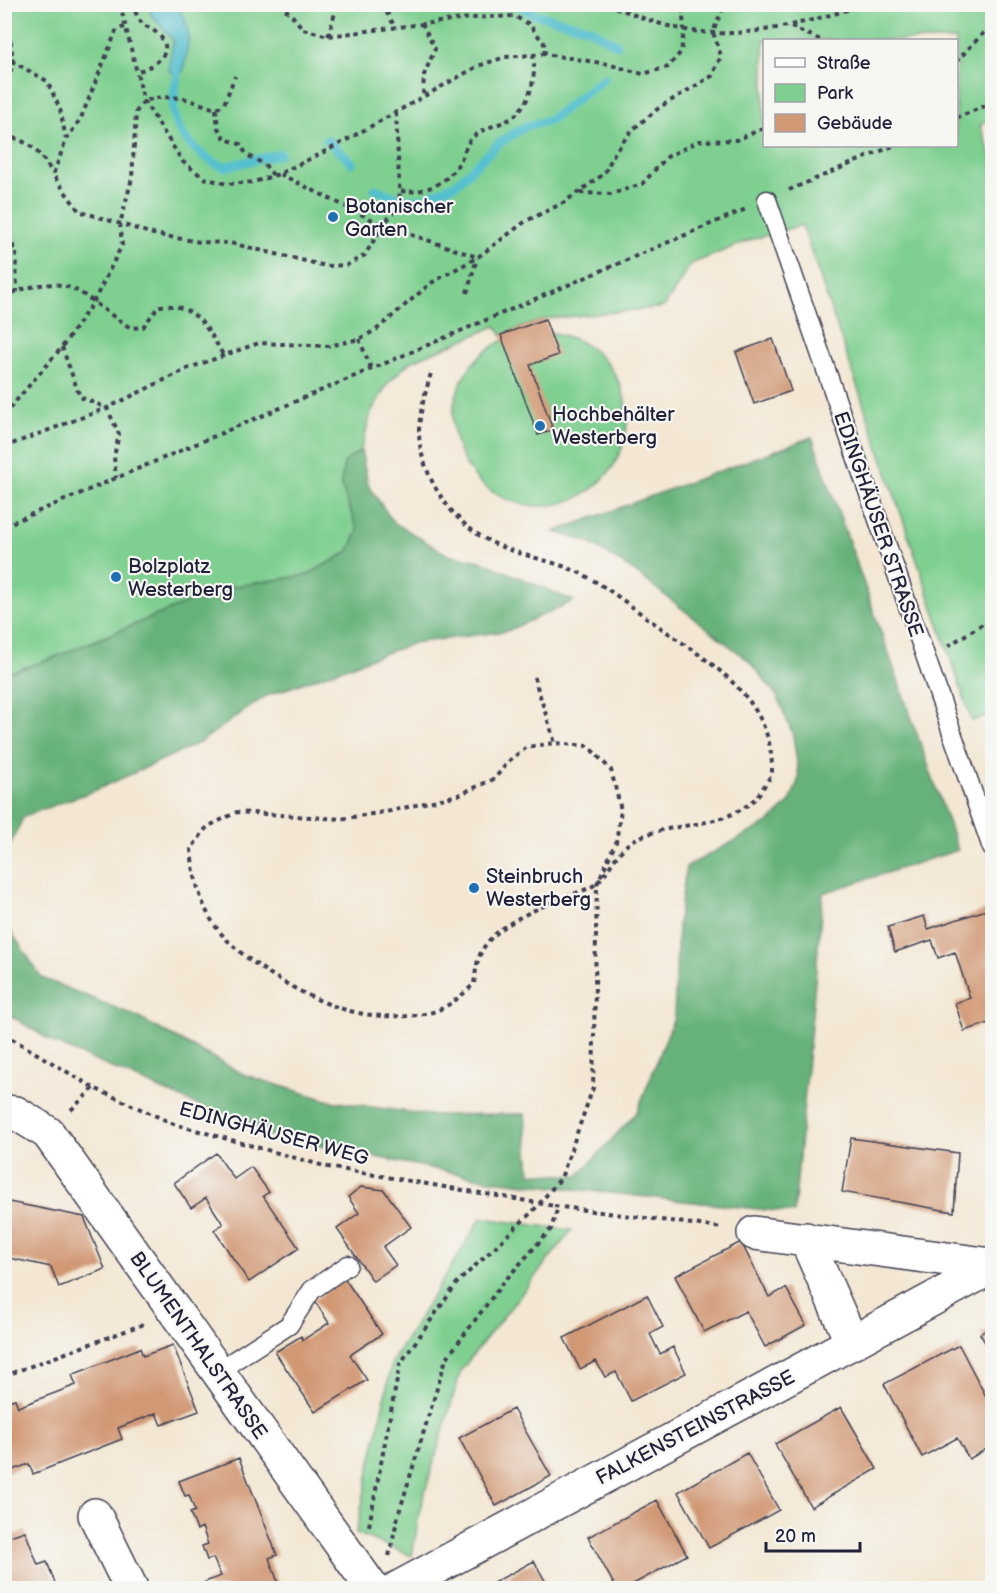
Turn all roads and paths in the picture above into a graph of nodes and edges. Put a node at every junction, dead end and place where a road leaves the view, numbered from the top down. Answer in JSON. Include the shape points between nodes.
{"nodes":[{"id":1,"x":120,"y":4,"type":"edge"},
{"id":2,"x":130,"y":4,"type":"edge"},
{"id":3,"x":278,"y":4,"type":"edge"},
{"id":4,"x":334,"y":4,"type":"edge"},
{"id":5,"x":382,"y":4,"type":"edge"},
{"id":6,"x":607,"y":4,"type":"edge"},
{"id":7,"x":682,"y":4,"type":"edge"},
{"id":8,"x":728,"y":4,"type":"edge"},
{"id":9,"x":867,"y":4,"type":"edge"},
{"id":10,"x":422,"y":23,"type":"junction"},
{"id":11,"x":4,"y":24,"type":"edge"},
{"id":12,"x":993,"y":24,"type":"edge"},
{"id":13,"x":125,"y":27,"type":"junction"},
{"id":14,"x":395,"y":27,"type":"junction"},
{"id":15,"x":790,"y":27,"type":"junction"},
{"id":16,"x":684,"y":30,"type":"junction"},
{"id":17,"x":713,"y":32,"type":"junction"},
{"id":18,"x":328,"y":36,"type":"junction"},
{"id":19,"x":818,"y":39,"type":"edge"},
{"id":20,"x":545,"y":54,"type":"junction"},
{"id":21,"x":533,"y":55,"type":"junction"},
{"id":22,"x":958,"y":61,"type":"edge"},
{"id":23,"x":13,"y":62,"type":"junction"},
{"id":24,"x":136,"y":72,"type":"junction"},
{"id":25,"x":235,"y":76,"type":"dead end"},
{"id":26,"x":423,"y":97,"type":"junction"},
{"id":27,"x":4,"y":99,"type":"edge"},
{"id":28,"x":144,"y":101,"type":"junction"},
{"id":29,"x":993,"y":103,"type":"edge"},
{"id":30,"x":216,"y":109,"type":"junction"},
{"id":31,"x":396,"y":112,"type":"junction"},
{"id":32,"x":958,"y":118,"type":"edge"},
{"id":33,"x":763,"y":129,"type":"edge"},
{"id":34,"x":4,"y":137,"type":"edge"},
{"id":35,"x":66,"y":140,"type":"junction"},
{"id":36,"x":891,"y":147,"type":"edge"},
{"id":37,"x":53,"y":175,"type":"junction"},
{"id":38,"x":276,"y":175,"type":"junction"},
{"id":39,"x":401,"y":191,"type":"junction"},
{"id":40,"x":579,"y":192,"type":"junction"},
{"id":41,"x":767,"y":200,"type":"junction"},
{"id":42,"x":120,"y":224,"type":"junction"},
{"id":43,"x":384,"y":225,"type":"junction"},
{"id":44,"x":4,"y":229,"type":"edge"},
{"id":45,"x":478,"y":257,"type":"junction"},
{"id":46,"x":17,"y":292,"type":"junction"},
{"id":47,"x":466,"y":293,"type":"dead end"},
{"id":48,"x":4,"y":296,"type":"edge"},
{"id":49,"x":94,"y":301,"type":"junction"},
{"id":50,"x":358,"y":339,"type":"junction"},
{"id":51,"x":62,"y":347,"type":"junction"},
{"id":52,"x":224,"y":356,"type":"junction"},
{"id":53,"x":370,"y":368,"type":"junction"},
{"id":54,"x":431,"y":373,"type":"dead end"},
{"id":55,"x":107,"y":408,"type":"junction"},
{"id":56,"x":4,"y":415,"type":"edge"},
{"id":57,"x":4,"y":447,"type":"edge"},
{"id":58,"x":116,"y":478,"type":"junction"},
{"id":59,"x":4,"y":526,"type":"edge"},
{"id":60,"x":993,"y":618,"type":"edge"},
{"id":61,"x":927,"y":661,"type":"junction"},
{"id":62,"x":534,"y":677,"type":"dead end"},
{"id":63,"x":555,"y":743,"type":"junction"},
{"id":64,"x":993,"y":848,"type":"edge"},
{"id":65,"x":597,"y":884,"type":"junction"},
{"id":66,"x":4,"y":1034,"type":"edge"},
{"id":67,"x":10,"y":1113,"type":"edge"},
{"id":68,"x":556,"y":1207,"type":"junction"},
{"id":69,"x":754,"y":1233,"type":"joint"},
{"id":70,"x":806,"y":1239,"type":"junction"},
{"id":71,"x":348,"y":1265,"type":"dead end"},
{"id":72,"x":993,"y":1266,"type":"edge"},
{"id":73,"x":176,"y":1313,"type":"junction"},
{"id":74,"x":852,"y":1342,"type":"junction"},
{"id":75,"x":218,"y":1371,"type":"junction"},
{"id":76,"x":4,"y":1376,"type":"edge"},
{"id":77,"x":95,"y":1515,"type":"dead end"},
{"id":78,"x":375,"y":1579,"type":"edge"},
{"id":79,"x":131,"y":1588,"type":"edge"}],
"edges":[{"from":1,"to":13,"type":"path"},
{"from":2,"to":24,"type":"path","via":[[165,46],[163,57],[153,67]]},
{"from":3,"to":18,"type":"path","via":[[303,28]]},
{"from":4,"to":18,"type":"path"},
{"from":5,"to":14,"type":"path"},
{"from":6,"to":16,"type":"path"},
{"from":7,"to":16,"type":"path"},
{"from":8,"to":17,"type":"path"},
{"from":9,"to":15,"type":"path"},
{"from":10,"to":14,"type":"path"},
{"from":10,"to":20,"type":"path","via":[[514,16],[534,30],[544,43]]},
{"from":10,"to":26,"type":"path","via":[[435,49],[424,75]]},
{"from":11,"to":23,"type":"path"},
{"from":12,"to":22,"type":"path"},
{"from":13,"to":24,"type":"path"},
{"from":13,"to":35,"type":"path","via":[[117,29],[81,118]]},
{"from":14,"to":18,"type":"path"},
{"from":15,"to":17,"type":"path"},
{"from":15,"to":19,"type":"path"},
{"from":16,"to":17,"type":"path"},
{"from":16,"to":20,"type":"path","via":[[681,52],[668,67],[643,74]]},
{"from":17,"to":40,"type":"path","via":[[721,57],[712,76],[660,107],[632,130],[604,174]]},
{"from":20,"to":21,"type":"path"},
{"from":21,"to":26,"type":"path","via":[[505,57],[478,66]]},
{"from":21,"to":39,"type":"path","via":[[534,77],[524,106],[510,119],[470,139],[458,165],[439,184],[416,193]]},
{"from":23,"to":27,"type":"path"},
{"from":23,"to":35,"type":"path","via":[[47,81],[60,110]]},
{"from":24,"to":28,"type":"path"},
{"from":25,"to":30,"type":"path","via":[[224,104]]},
{"from":26,"to":31,"type":"path"},
{"from":28,"to":30,"type":"path","via":[[183,98]]},
{"from":28,"to":38,"type":"path","via":[[183,162],[204,178],[227,184]]},
{"from":28,"to":42,"type":"path","via":[[136,112],[132,178]]},
{"from":29,"to":32,"type":"path"},
{"from":30,"to":38,"type":"path","via":[[218,128],[225,139],[240,144]]},
{"from":31,"to":38,"type":"path"},
{"from":31,"to":39,"type":"path"},
{"from":33,"to":40,"type":"path","via":[[736,140],[699,141],[667,158],[642,184],[611,194]]},
{"from":34,"to":37,"type":"path","via":[[21,138],[39,152]]},
{"from":35,"to":37,"type":"path"},
{"from":36,"to":41,"type":"path"},
{"from":37,"to":42,"type":"path","via":[[79,211]]},
{"from":38,"to":43,"type":"path"},
{"from":39,"to":43,"type":"path","via":[[400,204]]},
{"from":40,"to":45,"type":"path","via":[[526,221]]},
{"from":41,"to":53,"type":"path"},
{"from":41,"to":61,"type":"lane","name":"EDINGHÄUSER STRASSE"},
{"from":42,"to":43,"type":"path","via":[[200,242],[230,243],[326,266],[347,265],[365,255]]},
{"from":42,"to":49,"type":"path","via":[[122,245]]},
{"from":43,"to":45,"type":"path"},
{"from":44,"to":46,"type":"path","via":[[16,251]]},
{"from":45,"to":47,"type":"path"},
{"from":45,"to":50,"type":"path","via":[[431,284],[398,314]]},
{"from":46,"to":48,"type":"path"},
{"from":46,"to":49,"type":"path","via":[[47,283],[76,288]]},
{"from":49,"to":51,"type":"path"},
{"from":49,"to":52,"type":"path","via":[[130,328],[143,327],[159,306],[173,305],[190,311],[202,321]]},
{"from":50,"to":52,"type":"path","via":[[329,346],[259,343]]},
{"from":50,"to":53,"type":"path"},
{"from":51,"to":55,"type":"path","via":[[80,397]]},
{"from":51,"to":56,"type":"path"},
{"from":52,"to":55,"type":"path","via":[[189,368]]},
{"from":53,"to":58,"type":"path"},
{"from":54,"to":65,"type":"path","via":[[422,406],[419,443],[431,482],[458,518],[492,543],[588,577],[730,677],[754,708],[768,740],[772,774],[757,799],[731,815],[702,824],[666,827],[637,838],[616,855]]},
{"from":55,"to":57,"type":"path"},
{"from":55,"to":58,"type":"path","via":[[119,434],[114,457]]},
{"from":58,"to":59,"type":"path"},
{"from":60,"to":61,"type":"path"},
{"from":61,"to":64,"type":"lane","name":"EDINGHÄUSER STRASSE"},
{"from":62,"to":63,"type":"path"},
{"from":63,"to":65,"type":"path","via":[[588,746],[611,770],[621,810],[616,842]]},
{"from":63,"to":65,"type":"path","via":[[527,747],[494,779],[458,795],[391,811],[340,819],[237,812],[207,827],[191,849],[193,875],[215,926],[245,957],[338,1008],[389,1016],[430,1013],[457,1000],[474,984],[476,962],[488,942],[542,906]]},
{"from":65,"to":78,"type":"path","via":[[593,1089],[561,1178],[533,1211],[457,1282],[400,1364],[370,1508],[367,1549]]},
{"from":66,"to":68,"type":"path","name":"EDINGHÄUSER WEG","bridge":true,"via":[[94,1088],[174,1124],[328,1167]]},
{"from":67,"to":73,"type":"street","name":"BLUMENTHALSTRASSE","via":[[48,1133]]},
{"from":68,"to":69,"type":"path","name":"EDINGHÄUSER WEG"},
{"from":68,"to":78,"type":"path","via":[[550,1229],[501,1284],[446,1359]]},
{"from":69,"to":70,"type":"street"},
{"from":70,"to":72,"type":"street"},
{"from":70,"to":74,"type":"street"},
{"from":71,"to":75,"type":"lane","via":[[312,1290],[289,1325]]},
{"from":72,"to":74,"type":"street","name":"FALKENSTEINSTRASSE"},
{"from":73,"to":75,"type":"street","name":"BLUMENTHALSTRASSE"},
{"from":73,"to":76,"type":"path"},
{"from":74,"to":78,"type":"street","name":"FALKENSTEINSTRASSE"},
{"from":75,"to":78,"type":"street","name":"BLUMENTHALSTRASSE"},
{"from":77,"to":79,"type":"street"}]}
